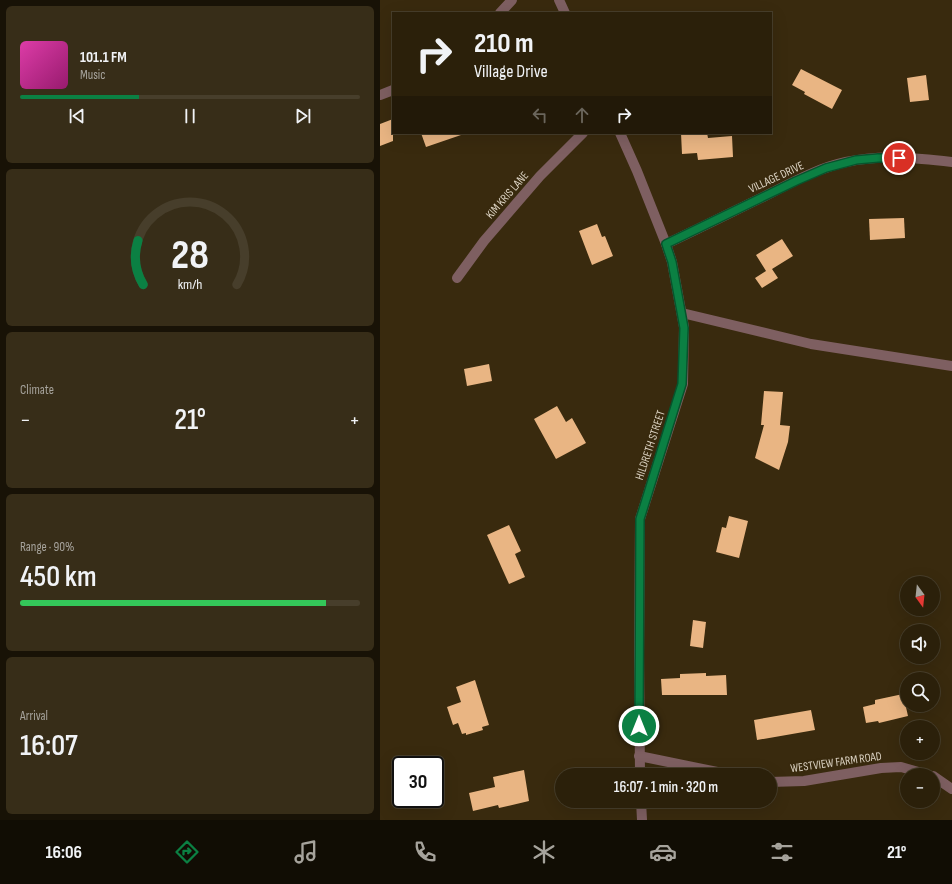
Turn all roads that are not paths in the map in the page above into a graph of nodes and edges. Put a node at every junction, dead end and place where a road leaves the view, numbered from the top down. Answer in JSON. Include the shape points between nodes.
{"nodes":[{"id":1,"x":512,"y":0,"type":"edge"},
{"id":2,"x":559,"y":0,"type":"edge"},
{"id":3,"x":501,"y":12,"type":"edge"},
{"id":4,"x":565,"y":12,"type":"edge"},
{"id":5,"x":392,"y":90,"type":"edge"},
{"id":6,"x":380,"y":95,"type":"edge"},
{"id":7,"x":582,"y":134,"type":"edge"},
{"id":8,"x":620,"y":134,"type":"edge"},
{"id":9,"x":952,"y":162,"type":"edge"},
{"id":10,"x":666,"y":244,"type":"junction"},
{"id":11,"x":457,"y":278,"type":"dead end"},
{"id":12,"x":682,"y":313,"type":"junction"},
{"id":13,"x":952,"y":366,"type":"edge"},
{"id":14,"x":639,"y":756,"type":"junction"},
{"id":15,"x":640,"y":768,"type":"edge"},
{"id":16,"x":698,"y":768,"type":"edge"},
{"id":17,"x":904,"y":768,"type":"edge"},
{"id":18,"x":940,"y":781,"type":"edge"},
{"id":19,"x":777,"y":782,"type":"edge"},
{"id":20,"x":952,"y":789,"type":"edge"},
{"id":21,"x":641,"y":808,"type":"edge"},
{"id":22,"x":642,"y":820,"type":"edge"}],
"edges":[{"from":1,"to":3,"type":"street"},
{"from":2,"to":4,"type":"street"},
{"from":5,"to":6,"type":"street"},
{"from":7,"to":11,"type":"street","name":"KIM KRIS LANE","via":[[540,176],[484,241]]},
{"from":8,"to":10,"type":"street","name":"HILDRETH STREET"},
{"from":9,"to":10,"type":"street","name":"VILLAGE DRIVE","via":[[878,158],[836,165],[796,181]]},
{"from":10,"to":12,"type":"street","name":"HILDRETH STREET"},
{"from":12,"to":13,"type":"street","via":[[811,344]]},
{"from":12,"to":14,"type":"street","name":"HILDRETH STREET","via":[[682,384],[640,519]]},
{"from":14,"to":15,"type":"street","name":"HILDRETH STREET"},
{"from":14,"to":16,"type":"street"},
{"from":17,"to":19,"type":"street","name":"WESTVIEW FARM ROAD","via":[[881,768],[825,779]]},
{"from":18,"to":20,"type":"street"},
{"from":21,"to":22,"type":"street"}]}
